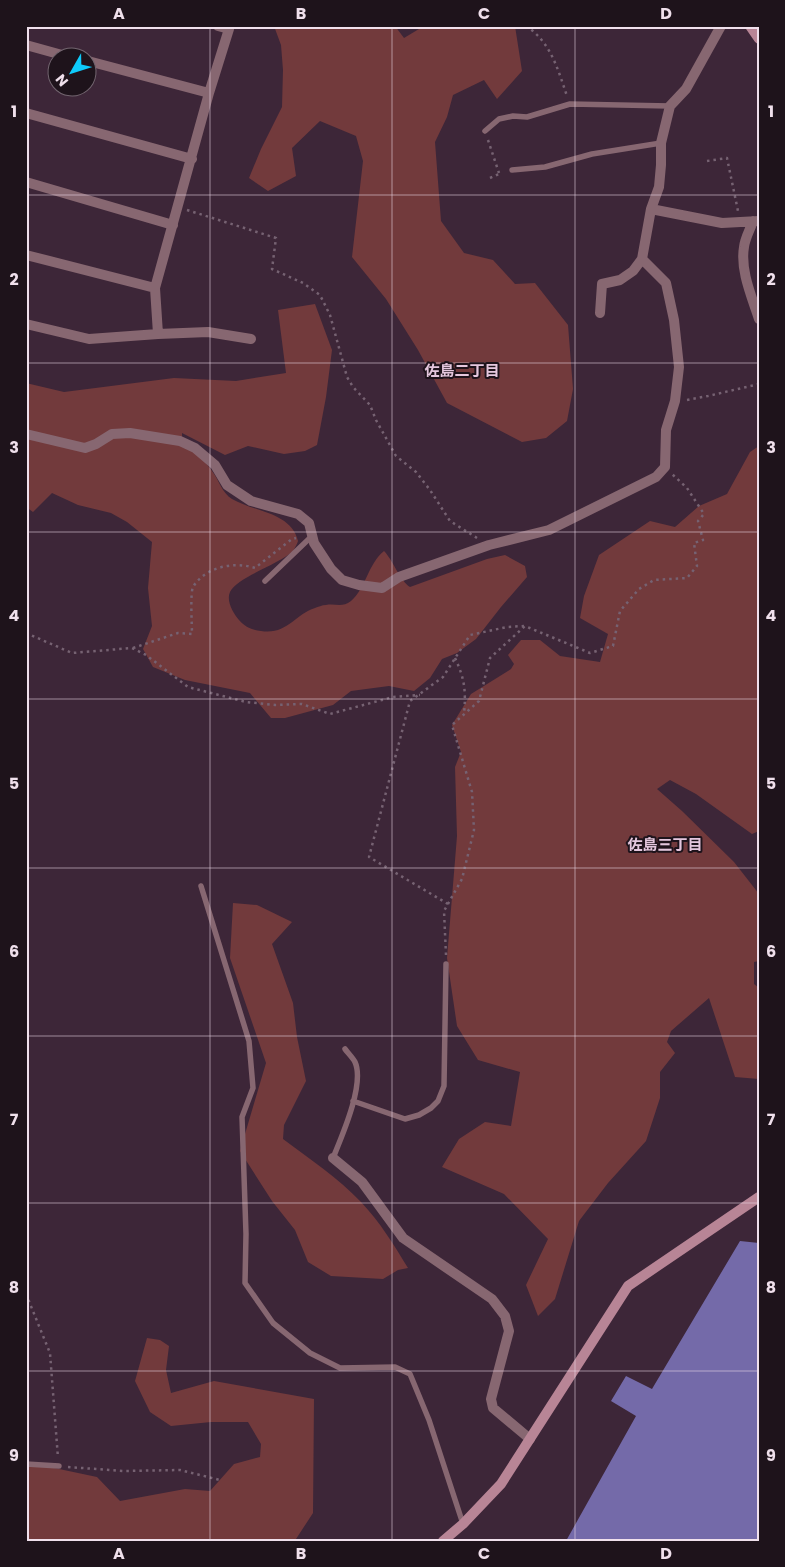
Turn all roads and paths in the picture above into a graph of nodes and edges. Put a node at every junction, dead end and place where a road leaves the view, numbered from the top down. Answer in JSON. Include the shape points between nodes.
{"nodes":[{"id":1,"x":218,"y":26,"type":"edge"},
{"id":2,"x":526,"y":26,"type":"edge"},
{"id":3,"x":721,"y":26,"type":"edge"},
{"id":4,"x":750,"y":26,"type":"edge"},
{"id":5,"x":759,"y":39,"type":"edge"},
{"id":6,"x":26,"y":45,"type":"edge"},
{"id":7,"x":48,"y":51,"type":"edge"},
{"id":8,"x":98,"y":64,"type":"edge"},
{"id":9,"x":209,"y":93,"type":"junction"},
{"id":10,"x":570,"y":104,"type":"junction"},
{"id":11,"x":670,"y":106,"type":"junction"},
{"id":12,"x":26,"y":113,"type":"edge"},
{"id":13,"x":485,"y":131,"type":"joint"},
{"id":14,"x":661,"y":143,"type":"junction"},
{"id":15,"x":192,"y":159,"type":"junction"},
{"id":16,"x":706,"y":161,"type":"dead end"},
{"id":17,"x":512,"y":170,"type":"joint"},
{"id":18,"x":499,"y":173,"type":"junction"},
{"id":19,"x":490,"y":178,"type":"dead end"},
{"id":20,"x":26,"y":182,"type":"edge"},
{"id":21,"x":178,"y":208,"type":"junction"},
{"id":22,"x":651,"y":209,"type":"junction"},
{"id":23,"x":756,"y":221,"type":"edge"},
{"id":24,"x":740,"y":222,"type":"junction"},
{"id":25,"x":173,"y":225,"type":"junction"},
{"id":26,"x":26,"y":255,"type":"edge"},
{"id":27,"x":642,"y":259,"type":"junction"},
{"id":28,"x":155,"y":288,"type":"junction"},
{"id":29,"x":600,"y":313,"type":"dead end"},
{"id":30,"x":759,"y":319,"type":"edge"},
{"id":31,"x":26,"y":324,"type":"edge"},
{"id":32,"x":158,"y":334,"type":"junction"},
{"id":33,"x":251,"y":339,"type":"dead end"},
{"id":34,"x":759,"y":384,"type":"edge"},
{"id":35,"x":675,"y":401,"type":"junction"},
{"id":36,"x":26,"y":434,"type":"edge"},
{"id":37,"x":665,"y":467,"type":"junction"},
{"id":38,"x":312,"y":536,"type":"junction"},
{"id":39,"x":489,"y":545,"type":"junction"},
{"id":40,"x":266,"y":581,"type":"dead end"},
{"id":41,"x":526,"y":626,"type":"junction"},
{"id":42,"x":26,"y":633,"type":"edge"},
{"id":43,"x":132,"y":648,"type":"junction"},
{"id":44,"x":455,"y":658,"type":"junction"},
{"id":45,"x":420,"y":695,"type":"junction"},
{"id":46,"x":464,"y":714,"type":"junction"},
{"id":47,"x":201,"y":886,"type":"dead end"},
{"id":48,"x":448,"y":904,"type":"junction"},
{"id":49,"x":446,"y":964,"type":"joint"},
{"id":50,"x":345,"y":1049,"type":"dead end"},
{"id":51,"x":353,"y":1101,"type":"junction"},
{"id":52,"x":333,"y":1158,"type":"joint"},
{"id":53,"x":759,"y":1197,"type":"edge"},
{"id":54,"x":26,"y":1294,"type":"edge"},
{"id":55,"x":530,"y":1439,"type":"junction"},
{"id":56,"x":26,"y":1464,"type":"edge"},
{"id":57,"x":59,"y":1466,"type":"junction"},
{"id":58,"x":220,"y":1480,"type":"dead end"},
{"id":59,"x":463,"y":1524,"type":"junction"},
{"id":60,"x":443,"y":1541,"type":"edge"}],
"edges":[{"from":1,"to":9,"type":"street","via":[[229,29]]},
{"from":2,"to":10,"type":"path","via":[[538,33],[554,58]]},
{"from":3,"to":11,"type":"street","via":[[686,89]]},
{"from":4,"to":5,"type":"street"},
{"from":6,"to":7,"type":"street"},
{"from":8,"to":9,"type":"street"},
{"from":9,"to":15,"type":"street"},
{"from":10,"to":11,"type":"lane"},
{"from":10,"to":13,"type":"lane","via":[[527,117],[499,119]]},
{"from":11,"to":14,"type":"street"},
{"from":12,"to":15,"type":"street"},
{"from":13,"to":18,"type":"path"},
{"from":14,"to":17,"type":"lane","via":[[592,154],[545,167]]},
{"from":14,"to":22,"type":"street","via":[[659,187]]},
{"from":15,"to":21,"type":"street"},
{"from":16,"to":24,"type":"path","via":[[727,158]]},
{"from":17,"to":18,"type":"path"},
{"from":18,"to":19,"type":"path"},
{"from":20,"to":25,"type":"street"},
{"from":21,"to":25,"type":"street"},
{"from":21,"to":39,"type":"path","via":[[276,238],[272,268],[320,295],[330,315],[346,377],[370,405],[396,456],[416,472],[450,521]]},
{"from":22,"to":24,"type":"street","via":[[722,223]]},
{"from":22,"to":27,"type":"street"},
{"from":23,"to":24,"type":"street"},
{"from":23,"to":30,"type":"street","via":[[744,249],[746,279]]},
{"from":25,"to":28,"type":"street"},
{"from":26,"to":28,"type":"street"},
{"from":27,"to":29,"type":"street","via":[[620,280],[602,284]]},
{"from":27,"to":35,"type":"street","via":[[666,283],[679,367]]},
{"from":28,"to":32,"type":"street"},
{"from":31,"to":32,"type":"street","via":[[89,339]]},
{"from":32,"to":33,"type":"street","via":[[208,332]]},
{"from":34,"to":35,"type":"path"},
{"from":35,"to":37,"type":"street","via":[[666,430]]},
{"from":36,"to":38,"type":"street","via":[[85,448],[112,434],[130,433],[180,441],[195,448],[215,465],[227,486],[251,501],[298,514],[309,523]]},
{"from":37,"to":39,"type":"street","via":[[656,477],[565,523]]},
{"from":37,"to":41,"type":"path","via":[[687,488],[704,514],[698,521],[703,540],[694,543],[696,566],[687,578],[654,580],[639,589],[620,610],[613,646],[590,653]]},
{"from":38,"to":39,"type":"street","via":[[331,569],[342,580],[382,588],[399,577]]},
{"from":38,"to":40,"type":"lane"},
{"from":38,"to":43,"type":"path","via":[[292,538],[255,568],[230,565],[206,572],[192,588],[192,634],[178,633]]},
{"from":41,"to":44,"type":"path","via":[[470,634]]},
{"from":41,"to":46,"type":"path","via":[[490,658],[479,701]]},
{"from":42,"to":43,"type":"path","via":[[72,653]]},
{"from":43,"to":45,"type":"path","via":[[188,687],[246,702],[275,706],[302,704],[330,714],[393,697]]},
{"from":44,"to":45,"type":"path","via":[[443,677]]},
{"from":44,"to":46,"type":"path","via":[[463,675],[466,693]]},
{"from":45,"to":48,"type":"path","via":[[410,701],[369,857]]},
{"from":46,"to":48,"type":"path","via":[[452,725],[472,792],[474,830],[462,879]]},
{"from":47,"to":59,"type":"lane","via":[[249,1041],[253,1088],[242,1117],[245,1283],[272,1323],[310,1354],[340,1368],[395,1367],[410,1374],[429,1420]]},
{"from":48,"to":49,"type":"path","via":[[444,911]]},
{"from":49,"to":51,"type":"lane","via":[[444,1086],[438,1101],[419,1115],[405,1119]]},
{"from":50,"to":51,"type":"lane","via":[[355,1063],[357,1085]]},
{"from":51,"to":52,"type":"lane"},
{"from":52,"to":55,"type":"street","via":[[362,1182],[403,1238],[492,1299],[505,1316],[509,1331],[491,1399],[493,1408]]},
{"from":53,"to":55,"type":"street","via":[[628,1286]]},
{"from":54,"to":57,"type":"path","via":[[50,1353]]},
{"from":55,"to":59,"type":"street","via":[[500,1484]]},
{"from":56,"to":57,"type":"lane"},
{"from":57,"to":58,"type":"path","via":[[124,1472],[180,1470]]},
{"from":59,"to":60,"type":"street"}]}
